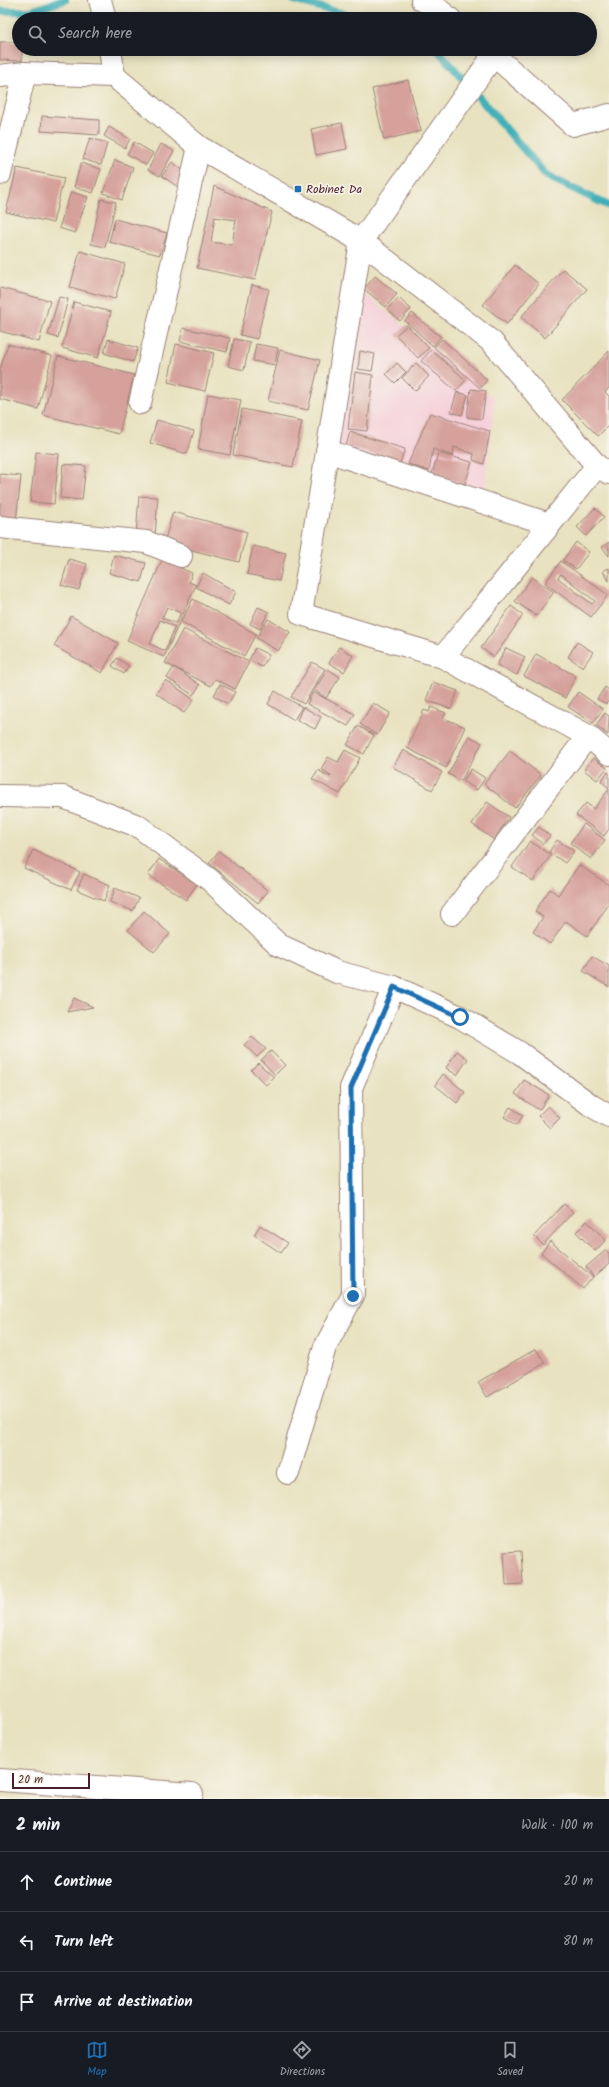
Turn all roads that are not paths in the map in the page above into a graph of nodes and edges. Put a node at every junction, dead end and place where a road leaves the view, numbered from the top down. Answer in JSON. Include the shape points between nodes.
{"nodes":[{"id":1,"x":422,"y":0,"type":"edge"},
{"id":2,"x":442,"y":12,"type":"edge"},
{"id":3,"x":111,"y":56,"type":"edge"},
{"id":4,"x":488,"y":56,"type":"edge"},
{"id":5,"x":495,"y":56,"type":"edge"},
{"id":6,"x":25,"y":73,"type":"junction"},
{"id":7,"x":0,"y":76,"type":"edge"},
{"id":8,"x":114,"y":76,"type":"junction"},
{"id":9,"x":609,"y":115,"type":"edge"},
{"id":10,"x":199,"y":147,"type":"junction"},
{"id":11,"x":0,"y":174,"type":"edge"},
{"id":12,"x":362,"y":241,"type":"junction"},
{"id":13,"x":140,"y":403,"type":"dead end"},
{"id":14,"x":327,"y":451,"type":"junction"},
{"id":15,"x":603,"y":469,"type":"edge"},
{"id":16,"x":549,"y":524,"type":"junction"},
{"id":17,"x":0,"y":527,"type":"edge"},
{"id":18,"x":180,"y":556,"type":"dead end"},
{"id":19,"x":444,"y":657,"type":"junction"},
{"id":20,"x":588,"y":736,"type":"junction"},
{"id":21,"x":609,"y":754,"type":"edge"},
{"id":22,"x":0,"y":796,"type":"edge"},
{"id":23,"x":452,"y":914,"type":"dead end"},
{"id":24,"x":394,"y":987,"type":"junction"},
{"id":25,"x":609,"y":1116,"type":"edge"},
{"id":26,"x":288,"y":1473,"type":"dead end"},
{"id":27,"x":0,"y":1780,"type":"edge"},
{"id":28,"x":192,"y":1794,"type":"dead end"}],
"edges":[{"from":1,"to":2,"type":"street"},
{"from":3,"to":8,"type":"street"},
{"from":4,"to":12,"type":"street"},
{"from":5,"to":9,"type":"street","via":[[573,125]]},
{"from":6,"to":7,"type":"street"},
{"from":6,"to":8,"type":"street"},
{"from":6,"to":11,"type":"street"},
{"from":8,"to":10,"type":"street"},
{"from":10,"to":12,"type":"street"},
{"from":10,"to":13,"type":"street"},
{"from":12,"to":14,"type":"street"},
{"from":12,"to":15,"type":"street","via":[[492,342]]},
{"from":14,"to":16,"type":"street"},
{"from":14,"to":19,"type":"street","via":[[301,614]]},
{"from":15,"to":16,"type":"street"},
{"from":16,"to":19,"type":"street"},
{"from":17,"to":18,"type":"street","via":[[146,542]]},
{"from":19,"to":20,"type":"street"},
{"from":20,"to":21,"type":"street"},
{"from":20,"to":23,"type":"street"},
{"from":22,"to":24,"type":"street","via":[[63,797],[138,826],[210,880],[279,946],[337,972]]},
{"from":24,"to":25,"type":"street","via":[[460,1017],[520,1053]]},
{"from":24,"to":26,"type":"street","via":[[351,1088],[353,1296],[325,1347]]},
{"from":27,"to":28,"type":"street"}]}
